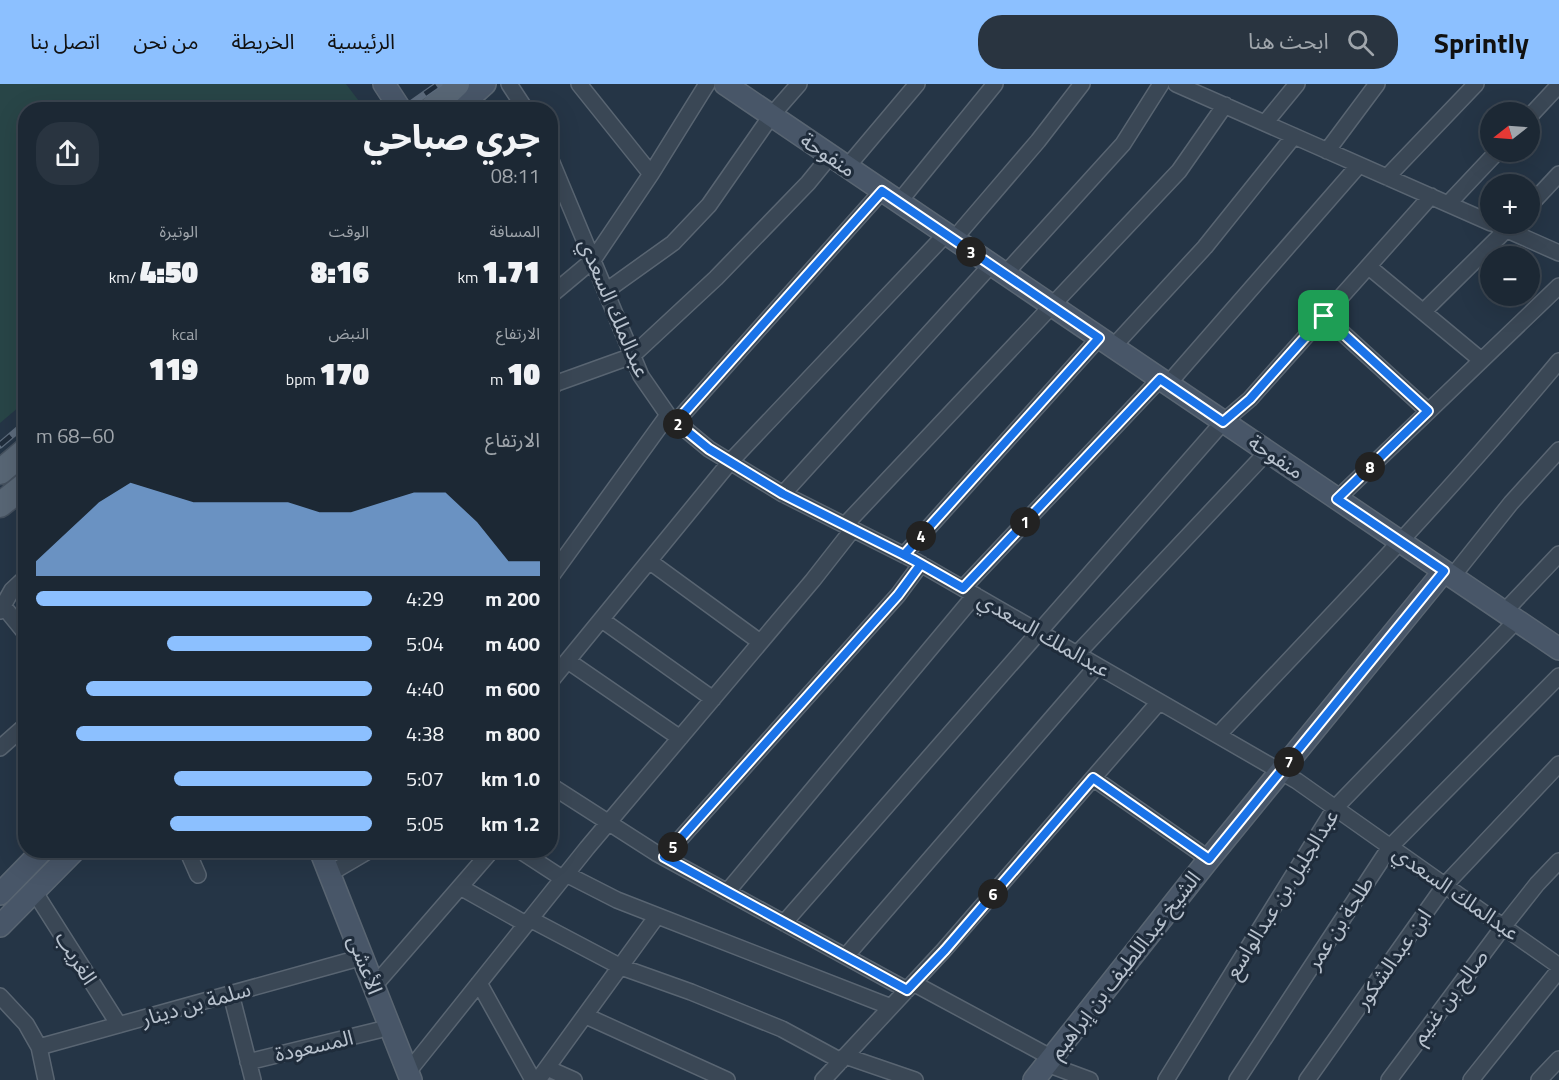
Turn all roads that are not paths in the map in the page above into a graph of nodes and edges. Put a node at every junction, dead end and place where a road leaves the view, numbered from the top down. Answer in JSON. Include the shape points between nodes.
{"nodes":[{"id":1,"x":384,"y":84,"type":"edge"},
{"id":2,"x":457,"y":84,"type":"edge"},
{"id":3,"x":473,"y":84,"type":"edge"},
{"id":4,"x":485,"y":84,"type":"edge"},
{"id":5,"x":509,"y":84,"type":"edge"},
{"id":6,"x":579,"y":84,"type":"edge"},
{"id":7,"x":706,"y":84,"type":"edge"},
{"id":8,"x":725,"y":84,"type":"edge"},
{"id":9,"x":799,"y":84,"type":"edge"},
{"id":10,"x":917,"y":84,"type":"edge"},
{"id":11,"x":995,"y":84,"type":"edge"},
{"id":12,"x":1082,"y":84,"type":"edge"},
{"id":13,"x":1161,"y":84,"type":"edge"},
{"id":14,"x":1176,"y":84,"type":"edge"},
{"id":15,"x":1298,"y":84,"type":"edge"},
{"id":16,"x":1377,"y":84,"type":"edge"},
{"id":17,"x":1476,"y":84,"type":"edge"},
{"id":18,"x":1559,"y":85,"type":"edge"},
{"id":19,"x":1207,"y":90,"type":"edge"},
{"id":20,"x":396,"y":102,"type":"edge"},
{"id":21,"x":438,"y":102,"type":"edge"},
{"id":22,"x":458,"y":102,"type":"edge"},
{"id":23,"x":465,"y":102,"type":"edge"},
{"id":24,"x":521,"y":102,"type":"edge"},
{"id":25,"x":1225,"y":105,"type":"junction"},
{"id":26,"x":1540,"y":105,"type":"edge"},
{"id":27,"x":771,"y":116,"type":"junction"},
{"id":28,"x":1265,"y":123,"type":"junction"},
{"id":29,"x":1294,"y":136,"type":"junction"},
{"id":30,"x":1327,"y":151,"type":"junction"},
{"id":31,"x":838,"y":162,"type":"junction"},
{"id":32,"x":1488,"y":162,"type":"edge"},
{"id":33,"x":1359,"y":165,"type":"junction"},
{"id":34,"x":651,"y":174,"type":"junction"},
{"id":35,"x":1559,"y":174,"type":"edge"},
{"id":36,"x":558,"y":177,"type":"edge"},
{"id":37,"x":1387,"y":177,"type":"junction"},
{"id":38,"x":1540,"y":194,"type":"edge"},
{"id":39,"x":1431,"y":196,"type":"junction"},
{"id":40,"x":890,"y":197,"type":"junction"},
{"id":41,"x":1448,"y":204,"type":"junction"},
{"id":42,"x":1480,"y":217,"type":"edge"},
{"id":43,"x":1493,"y":234,"type":"edge"},
{"id":44,"x":1520,"y":234,"type":"edge"},
{"id":45,"x":950,"y":237,"type":"junction"},
{"id":46,"x":1559,"y":253,"type":"edge"},
{"id":47,"x":593,"y":261,"type":"junction"},
{"id":48,"x":1369,"y":267,"type":"junction"},
{"id":49,"x":998,"y":269,"type":"junction"},
{"id":50,"x":1559,"y":286,"type":"edge"},
{"id":51,"x":558,"y":289,"type":"edge"},
{"id":52,"x":606,"y":291,"type":"junction"},
{"id":53,"x":1052,"y":306,"type":"junction"},
{"id":54,"x":1423,"y":312,"type":"junction"},
{"id":55,"x":1324,"y":316,"type":"junction"},
{"id":56,"x":1106,"y":342,"type":"junction"},
{"id":57,"x":632,"y":356,"type":"junction"},
{"id":58,"x":1482,"y":360,"type":"junction"},
{"id":59,"x":1559,"y":361,"type":"edge"},
{"id":60,"x":1164,"y":382,"type":"junction"},
{"id":61,"x":558,"y":383,"type":"edge"},
{"id":62,"x":1428,"y":411,"type":"junction"},
{"id":63,"x":672,"y":418,"type":"junction"},
{"id":64,"x":1223,"y":422,"type":"junction"},
{"id":65,"x":1559,"y":450,"type":"edge"},
{"id":66,"x":1267,"y":452,"type":"junction"},
{"id":67,"x":18,"y":457,"type":"edge"},
{"id":68,"x":730,"y":462,"type":"junction"},
{"id":69,"x":0,"y":472,"type":"edge"},
{"id":70,"x":18,"y":490,"type":"edge"},
{"id":71,"x":783,"y":494,"type":"junction"},
{"id":72,"x":1337,"y":499,"type":"junction"},
{"id":73,"x":0,"y":505,"type":"edge"},
{"id":74,"x":849,"y":527,"type":"junction"},
{"id":75,"x":1401,"y":542,"type":"junction"},
{"id":76,"x":1559,"y":554,"type":"edge"},
{"id":77,"x":904,"y":555,"type":"junction"},
{"id":78,"x":650,"y":561,"type":"junction"},
{"id":79,"x":921,"y":564,"type":"junction"},
{"id":80,"x":558,"y":568,"type":"edge"},
{"id":81,"x":1448,"y":574,"type":"junction"},
{"id":82,"x":18,"y":584,"type":"edge"},
{"id":83,"x":969,"y":592,"type":"junction"},
{"id":84,"x":2,"y":609,"type":"edge"},
{"id":85,"x":1511,"y":616,"type":"junction"},
{"id":86,"x":602,"y":620,"type":"junction"},
{"id":87,"x":18,"y":626,"type":"edge"},
{"id":88,"x":1037,"y":631,"type":"junction"},
{"id":89,"x":760,"y":642,"type":"junction"},
{"id":90,"x":1559,"y":649,"type":"edge"},
{"id":91,"x":1077,"y":654,"type":"junction"},
{"id":92,"x":568,"y":661,"type":"junction"},
{"id":93,"x":1097,"y":666,"type":"junction"},
{"id":94,"x":558,"y":673,"type":"edge"},
{"id":95,"x":1559,"y":676,"type":"edge"},
{"id":96,"x":712,"y":699,"type":"junction"},
{"id":97,"x":1159,"y":702,"type":"junction"},
{"id":98,"x":18,"y":732,"type":"edge"},
{"id":99,"x":1218,"y":735,"type":"junction"},
{"id":100,"x":680,"y":738,"type":"junction"},
{"id":101,"x":0,"y":748,"type":"edge"},
{"id":102,"x":1559,"y":764,"type":"edge"},
{"id":103,"x":1281,"y":772,"type":"junction"},
{"id":104,"x":1093,"y":778,"type":"junction"},
{"id":105,"x":558,"y":790,"type":"edge"},
{"id":106,"x":1335,"y":808,"type":"junction"},
{"id":107,"x":609,"y":822,"type":"junction"},
{"id":108,"x":1390,"y":847,"type":"junction"},
{"id":109,"x":664,"y":857,"type":"junction"},
{"id":110,"x":36,"y":858,"type":"edge"},
{"id":111,"x":67,"y":858,"type":"edge"},
{"id":112,"x":191,"y":858,"type":"edge"},
{"id":113,"x":312,"y":858,"type":"edge"},
{"id":114,"x":323,"y":858,"type":"edge"},
{"id":115,"x":356,"y":858,"type":"edge"},
{"id":116,"x":485,"y":858,"type":"edge"},
{"id":117,"x":533,"y":858,"type":"edge"},
{"id":118,"x":1209,"y":859,"type":"junction"},
{"id":119,"x":1559,"y":861,"type":"edge"},
{"id":120,"x":329,"y":874,"type":"junction"},
{"id":121,"x":198,"y":875,"type":"dead end"},
{"id":122,"x":564,"y":876,"type":"junction"},
{"id":123,"x":1445,"y":885,"type":"junction"},
{"id":124,"x":460,"y":887,"type":"junction"},
{"id":125,"x":34,"y":891,"type":"junction"},
{"id":126,"x":727,"y":892,"type":"junction"},
{"id":127,"x":0,"y":894,"type":"edge"},
{"id":128,"x":657,"y":916,"type":"junction"},
{"id":129,"x":528,"y":922,"type":"junction"},
{"id":130,"x":784,"y":923,"type":"junction"},
{"id":131,"x":0,"y":926,"type":"edge"},
{"id":132,"x":1503,"y":927,"type":"junction"},
{"id":133,"x":846,"y":956,"type":"junction"},
{"id":134,"x":352,"y":960,"type":"junction"},
{"id":135,"x":621,"y":967,"type":"junction"},
{"id":136,"x":1559,"y":968,"type":"edge"},
{"id":137,"x":478,"y":983,"type":"junction"},
{"id":138,"x":374,"y":986,"type":"junction"},
{"id":139,"x":910,"y":986,"type":"junction"},
{"id":140,"x":231,"y":994,"type":"junction"},
{"id":141,"x":0,"y":996,"type":"edge"},
{"id":142,"x":891,"y":1007,"type":"junction"},
{"id":143,"x":586,"y":1016,"type":"junction"},
{"id":144,"x":119,"y":1025,"type":"junction"},
{"id":145,"x":379,"y":1030,"type":"junction"},
{"id":146,"x":39,"y":1047,"type":"junction"},
{"id":147,"x":843,"y":1058,"type":"junction"},
{"id":148,"x":1559,"y":1059,"type":"edge"},
{"id":149,"x":248,"y":1062,"type":"junction"},
{"id":150,"x":1045,"y":1067,"type":"edge"},
{"id":151,"x":542,"y":1074,"type":"edge"},
{"id":152,"x":406,"y":1077,"type":"edge"},
{"id":153,"x":1479,"y":1077,"type":"edge"},
{"id":154,"x":46,"y":1080,"type":"edge"},
{"id":155,"x":253,"y":1080,"type":"edge"},
{"id":156,"x":533,"y":1080,"type":"edge"},
{"id":157,"x":574,"y":1080,"type":"edge"},
{"id":158,"x":727,"y":1080,"type":"edge"},
{"id":159,"x":823,"y":1080,"type":"edge"},
{"id":160,"x":915,"y":1080,"type":"edge"},
{"id":161,"x":1090,"y":1080,"type":"edge"},
{"id":162,"x":1166,"y":1080,"type":"edge"},
{"id":163,"x":1237,"y":1080,"type":"edge"},
{"id":164,"x":1307,"y":1080,"type":"edge"},
{"id":165,"x":1389,"y":1080,"type":"edge"},
{"id":166,"x":1539,"y":1080,"type":"edge"}],
"edges":[{"from":1,"to":20,"type":"street"},
{"from":2,"to":21,"type":"main road"},
{"from":3,"to":22,"type":"main road"},
{"from":4,"to":23,"type":"street"},
{"from":5,"to":24,"type":"street"},
{"from":6,"to":34,"type":"street"},
{"from":7,"to":34,"type":"street"},
{"from":8,"to":27,"type":"street","name":"منفوحة"},
{"from":9,"to":27,"type":"street"},
{"from":10,"to":31,"type":"street"},
{"from":11,"to":40,"type":"street"},
{"from":12,"to":45,"type":"street","via":[[1038,141]]},
{"from":13,"to":49,"type":"street","via":[[1123,144]]},
{"from":14,"to":19,"type":"street"},
{"from":15,"to":28,"type":"street"},
{"from":16,"to":30,"type":"street"},
{"from":17,"to":37,"type":"street"},
{"from":18,"to":26,"type":"street"},
{"from":19,"to":25,"type":"street"},
{"from":25,"to":28,"type":"street"},
{"from":25,"to":53,"type":"street","via":[[1179,171]]},
{"from":27,"to":31,"type":"street","name":"منفوحة"},
{"from":27,"to":52,"type":"street","via":[[709,205],[673,243]]},
{"from":28,"to":29,"type":"street"},
{"from":29,"to":30,"type":"street"},
{"from":29,"to":56,"type":"street","via":[[1205,248]]},
{"from":30,"to":33,"type":"street"},
{"from":31,"to":40,"type":"street","name":"منفوحة"},
{"from":31,"to":57,"type":"street","via":[[808,183],[716,278]]},
{"from":32,"to":41,"type":"street"},
{"from":33,"to":37,"type":"street"},
{"from":33,"to":60,"type":"street"},
{"from":34,"to":47,"type":"street"},
{"from":35,"to":38,"type":"street"},
{"from":36,"to":47,"type":"street","name":"عبدالملك السعدي"},
{"from":37,"to":39,"type":"street"},
{"from":39,"to":41,"type":"street"},
{"from":39,"to":48,"type":"street"},
{"from":40,"to":45,"type":"street","name":"منفوحة"},
{"from":40,"to":63,"type":"street"},
{"from":41,"to":42,"type":"street"},
{"from":43,"to":54,"type":"street"},
{"from":44,"to":46,"type":"street"},
{"from":45,"to":49,"type":"street","name":"منفوحة"},
{"from":45,"to":68,"type":"street"},
{"from":47,"to":51,"type":"street"},
{"from":47,"to":52,"type":"street","name":"عبدالملك السعدي"},
{"from":48,"to":54,"type":"street"},
{"from":48,"to":55,"type":"street"},
{"from":49,"to":53,"type":"street","name":"منفوحة"},
{"from":49,"to":71,"type":"street"},
{"from":50,"to":58,"type":"street"},
{"from":52,"to":57,"type":"street","name":"عبدالملك السعدي"},
{"from":53,"to":56,"type":"street","name":"منفوحة"},
{"from":53,"to":74,"type":"street"},
{"from":54,"to":58,"type":"street"},
{"from":55,"to":62,"type":"street"},
{"from":55,"to":64,"type":"street","via":[[1250,399]]},
{"from":56,"to":60,"type":"street","name":"منفوحة"},
{"from":56,"to":77,"type":"street"},
{"from":57,"to":61,"type":"street"},
{"from":57,"to":63,"type":"street","name":"عبدالملك السعدي","via":[[641,376]]},
{"from":58,"to":62,"type":"street"},
{"from":59,"to":75,"type":"street"},
{"from":60,"to":64,"type":"street","name":"منفوحة"},
{"from":60,"to":83,"type":"street"},
{"from":62,"to":72,"type":"street"},
{"from":63,"to":68,"type":"street","name":"عبدالملك السعدي"},
{"from":63,"to":80,"type":"street"},
{"from":64,"to":66,"type":"street","name":"منفوحة"},
{"from":64,"to":88,"type":"street"},
{"from":65,"to":81,"type":"street"},
{"from":66,"to":72,"type":"street","name":"منفوحة"},
{"from":66,"to":91,"type":"street"},
{"from":67,"to":69,"type":"main road"},
{"from":68,"to":71,"type":"street","name":"عبدالملك السعدي"},
{"from":68,"to":78,"type":"street"},
{"from":70,"to":73,"type":"main road"},
{"from":71,"to":74,"type":"street","name":"عبدالملك السعدي"},
{"from":72,"to":75,"type":"street","name":"منفوحة"},
{"from":74,"to":77,"type":"street","name":"عبدالملك السعدي"},
{"from":74,"to":89,"type":"street"},
{"from":75,"to":81,"type":"street","name":"منفوحة"},
{"from":75,"to":99,"type":"street"},
{"from":76,"to":85,"type":"street","name":"عبدالجليل بن عبدالواسع"},
{"from":77,"to":79,"type":"street","name":"عبدالملك السعدي"},
{"from":78,"to":86,"type":"street"},
{"from":78,"to":89,"type":"street"},
{"from":79,"to":83,"type":"street","name":"عبدالملك السعدي"},
{"from":79,"to":109,"type":"street","via":[[898,595]]},
{"from":81,"to":85,"type":"street","name":"منفوحة"},
{"from":81,"to":103,"type":"street","name":"الشيخ عبداللطيف بن إبراهيم"},
{"from":82,"to":84,"type":"street"},
{"from":83,"to":88,"type":"street","name":"عبدالملك السعدي"},
{"from":83,"to":126,"type":"street"},
{"from":84,"to":87,"type":"street"},
{"from":85,"to":90,"type":"street","name":"منفوحة"},
{"from":85,"to":106,"type":"street","name":"عبدالجليل بن عبدالواسع"},
{"from":86,"to":92,"type":"street"},
{"from":86,"to":96,"type":"street"},
{"from":88,"to":91,"type":"street","name":"عبدالملك السعدي"},
{"from":88,"to":130,"type":"street"},
{"from":89,"to":96,"type":"street"},
{"from":91,"to":93,"type":"street","name":"عبدالملك السعدي"},
{"from":92,"to":94,"type":"street"},
{"from":92,"to":100,"type":"street"},
{"from":93,"to":97,"type":"street","name":"عبدالملك السعدي"},
{"from":93,"to":133,"type":"street"},
{"from":95,"to":108,"type":"street","name":"طلحة بن عمر"},
{"from":96,"to":100,"type":"street"},
{"from":97,"to":99,"type":"street","name":"عبدالملك السعدي"},
{"from":97,"to":104,"type":"street"},
{"from":98,"to":101,"type":"street"},
{"from":99,"to":103,"type":"street","name":"عبدالملك السعدي"},
{"from":100,"to":107,"type":"street"},
{"from":102,"to":123,"type":"street","name":"ابن عبدالشكور"},
{"from":103,"to":106,"type":"street","name":"عبدالملك السعدي"},
{"from":103,"to":118,"type":"street","name":"الشيخ عبداللطيف بن إبراهيم"},
{"from":104,"to":118,"type":"street"},
{"from":104,"to":139,"type":"street"},
{"from":105,"to":107,"type":"street"},
{"from":106,"to":108,"type":"street","name":"عبدالملك السعدي"},
{"from":106,"to":162,"type":"street","name":"عبدالجليل بن عبدالواسع"},
{"from":107,"to":109,"type":"street"},
{"from":107,"to":122,"type":"street"},
{"from":108,"to":123,"type":"street","name":"عبدالملك السعدي"},
{"from":108,"to":163,"type":"street","name":"طلحة بن عمر"},
{"from":109,"to":126,"type":"street"},
{"from":110,"to":127,"type":"street"},
{"from":111,"to":125,"type":"street"},
{"from":112,"to":121,"type":"street"},
{"from":113,"to":134,"type":"street","name":"الأعشى"},
{"from":114,"to":120,"type":"street","name":"الأعشى"},
{"from":115,"to":120,"type":"street"},
{"from":116,"to":124,"type":"street"},
{"from":117,"to":122,"type":"street"},
{"from":118,"to":150,"type":"street","name":"الشيخ عبداللطيف بن إبراهيم"},
{"from":119,"to":132,"type":"street","name":"صالح بن غنيم"},
{"from":120,"to":138,"type":"street","name":"الأعشى"},
{"from":122,"to":128,"type":"street"},
{"from":122,"to":129,"type":"street"},
{"from":123,"to":132,"type":"street","name":"عبدالملك السعدي"},
{"from":123,"to":164,"type":"street","name":"ابن عبدالشكور"},
{"from":124,"to":129,"type":"street"},
{"from":124,"to":138,"type":"street"},
{"from":125,"to":131,"type":"street"},
{"from":125,"to":144,"type":"street","name":"الغريب"},
{"from":126,"to":130,"type":"street"},
{"from":128,"to":135,"type":"street"},
{"from":128,"to":142,"type":"street"},
{"from":129,"to":135,"type":"street"},
{"from":129,"to":137,"type":"street"},
{"from":130,"to":133,"type":"street"},
{"from":132,"to":136,"type":"street","name":"عبدالملك السعدي"},
{"from":132,"to":165,"type":"street","name":"صالح بن غنيم"},
{"from":133,"to":139,"type":"street"},
{"from":134,"to":140,"type":"street","name":"سلمة بن دينار"},
{"from":134,"to":145,"type":"street","name":"الأعشى"},
{"from":135,"to":143,"type":"street"},
{"from":135,"to":147,"type":"street","via":[[692,992]]},
{"from":136,"to":153,"type":"street"},
{"from":137,"to":152,"type":"street"},
{"from":137,"to":156,"type":"street"},
{"from":138,"to":152,"type":"street","name":"الأعشى"},
{"from":139,"to":142,"type":"street"},
{"from":139,"to":150,"type":"street"},
{"from":140,"to":144,"type":"street","name":"سلمة بن دينار"},
{"from":140,"to":149,"type":"street"},
{"from":141,"to":146,"type":"street","via":[[26,1024]]},
{"from":142,"to":147,"type":"street"},
{"from":143,"to":151,"type":"street"},
{"from":143,"to":158,"type":"street"},
{"from":144,"to":146,"type":"street","name":"سلمة بن دينار"},
{"from":145,"to":149,"type":"street","name":"المسعودة"},
{"from":145,"to":152,"type":"street","name":"الأعشى"},
{"from":146,"to":154,"type":"street"},
{"from":147,"to":159,"type":"street"},
{"from":147,"to":160,"type":"street"},
{"from":148,"to":166,"type":"street"},
{"from":149,"to":155,"type":"street"},
{"from":150,"to":161,"type":"street"},
{"from":151,"to":157,"type":"street"}]}
